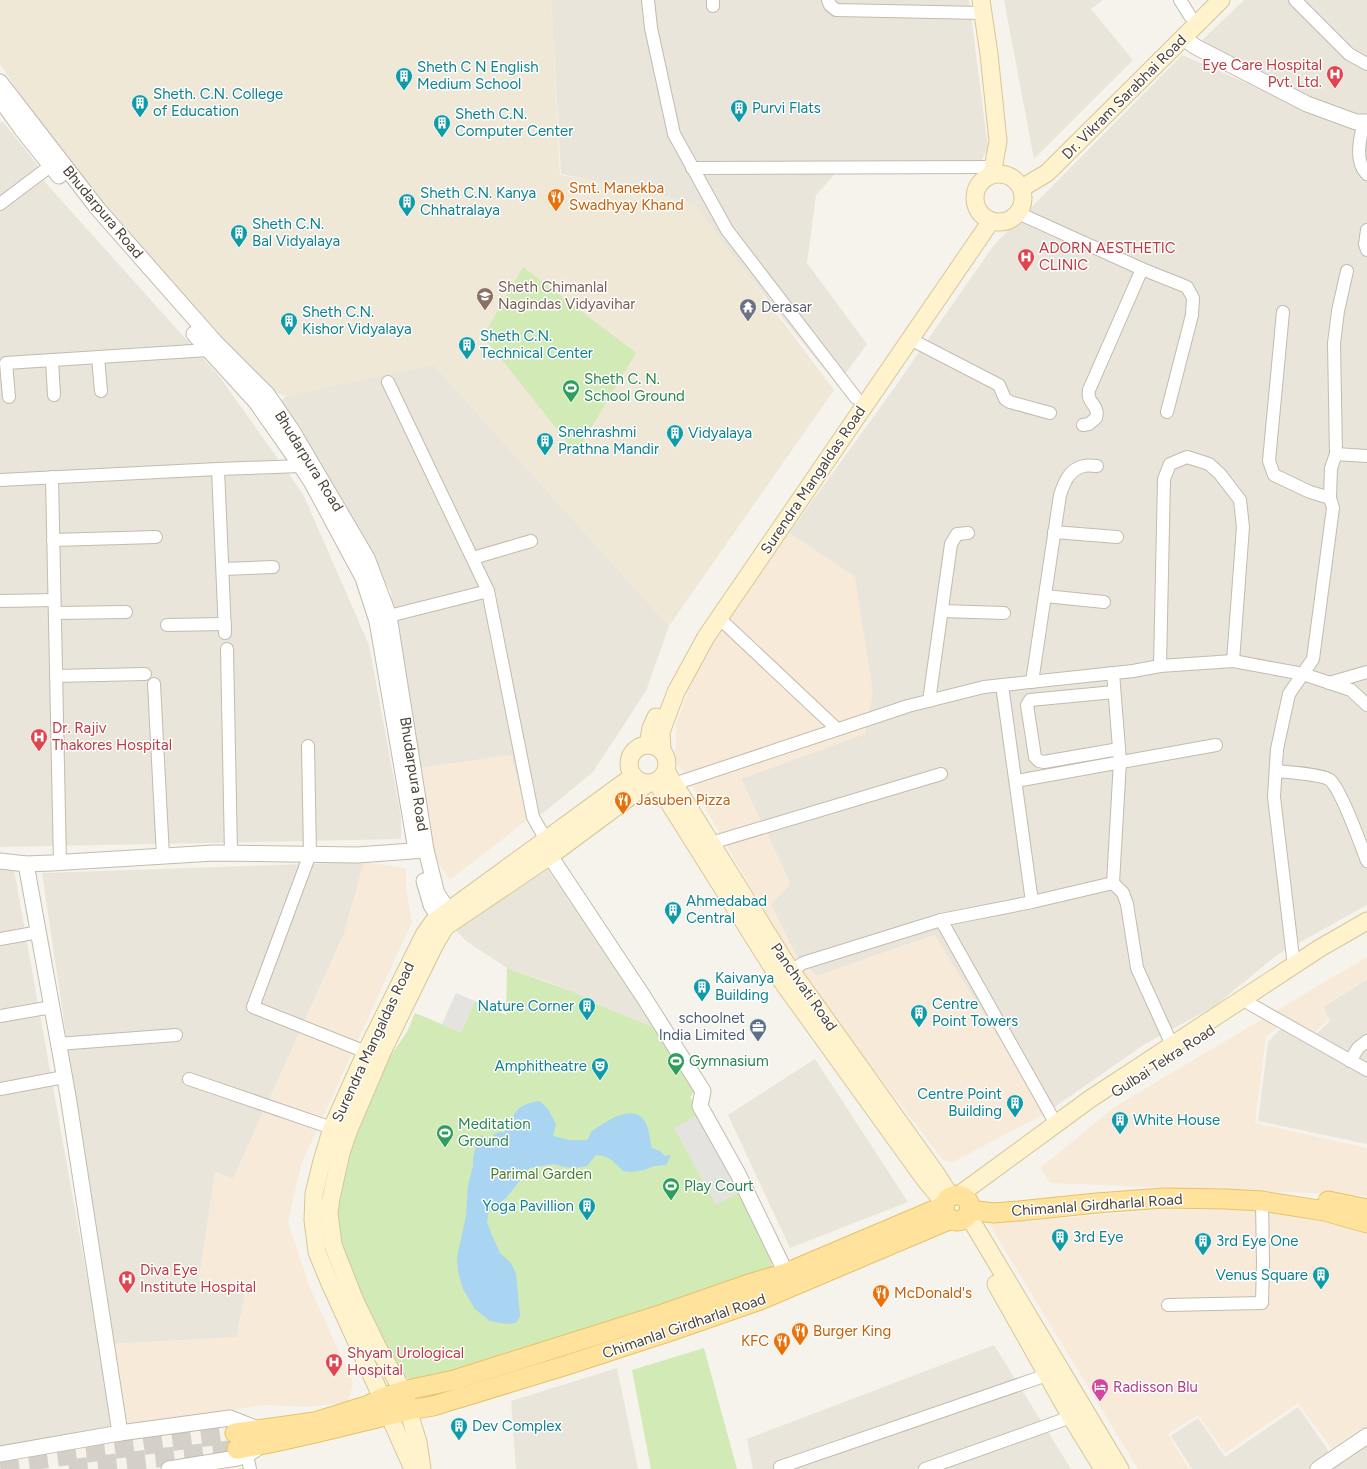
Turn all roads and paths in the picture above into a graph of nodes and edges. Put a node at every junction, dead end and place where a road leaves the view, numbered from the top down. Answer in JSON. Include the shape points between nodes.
{"nodes":[{"id":1,"x":648,"y":0,"type":"edge"},
{"id":2,"x":828,"y":0,"type":"edge"},
{"id":3,"x":1180,"y":0,"type":"edge"},
{"id":4,"x":1206,"y":0,"type":"edge"},
{"id":5,"x":1221,"y":0,"type":"edge"},
{"id":6,"x":1295,"y":0,"type":"edge"},
{"id":7,"x":985,"y":4,"type":"edge"},
{"id":8,"x":1190,"y":16,"type":"junction"},
{"id":9,"x":1183,"y":38,"type":"junction"},
{"id":10,"x":1367,"y":64,"type":"edge"},
{"id":11,"x":0,"y":82,"type":"edge"},
{"id":12,"x":0,"y":99,"type":"edge"},
{"id":13,"x":1366,"y":122,"type":"edge"},
{"id":14,"x":55,"y":162,"type":"junction"},
{"id":15,"x":692,"y":168,"type":"junction"},
{"id":16,"x":1367,"y":174,"type":"edge"},
{"id":17,"x":1005,"y":176,"type":"junction"},
{"id":18,"x":0,"y":204,"type":"edge"},
{"id":19,"x":1018,"y":213,"type":"junction"},
{"id":20,"x":986,"y":218,"type":"junction"},
{"id":21,"x":1367,"y":230,"type":"edge"},
{"id":22,"x":1367,"y":250,"type":"edge"},
{"id":23,"x":1142,"y":268,"type":"junction"},
{"id":24,"x":1347,"y":271,"type":"dead end"},
{"id":25,"x":1283,"y":312,"type":"dead end"},
{"id":26,"x":910,"y":338,"type":"junction"},
{"id":27,"x":213,"y":347,"type":"junction"},
{"id":28,"x":98,"y":357,"type":"junction"},
{"id":29,"x":52,"y":360,"type":"junction"},
{"id":30,"x":388,"y":382,"type":"dead end"},
{"id":31,"x":101,"y":391,"type":"dead end"},
{"id":32,"x":54,"y":395,"type":"dead end"},
{"id":33,"x":9,"y":397,"type":"dead end"},
{"id":34,"x":856,"y":398,"type":"junction"},
{"id":35,"x":1167,"y":412,"type":"dead end"},
{"id":36,"x":1050,"y":413,"type":"dead end"},
{"id":37,"x":1083,"y":425,"type":"dead end"},
{"id":38,"x":1336,"y":454,"type":"junction"},
{"id":39,"x":1367,"y":456,"type":"edge"},
{"id":40,"x":306,"y":465,"type":"junction"},
{"id":41,"x":1097,"y":466,"type":"dead end"},
{"id":42,"x":218,"y":469,"type":"junction"},
{"id":43,"x":52,"y":477,"type":"junction"},
{"id":44,"x":0,"y":480,"type":"edge"},
{"id":45,"x":1330,"y":498,"type":"junction"},
{"id":46,"x":1054,"y":532,"type":"junction"},
{"id":47,"x":968,"y":533,"type":"dead end"},
{"id":48,"x":156,"y":537,"type":"dead end"},
{"id":49,"x":1117,"y":537,"type":"dead end"},
{"id":50,"x":53,"y":540,"type":"junction"},
{"id":51,"x":531,"y":541,"type":"dead end"},
{"id":52,"x":473,"y":558,"type":"junction"},
{"id":53,"x":273,"y":568,"type":"dead end"},
{"id":54,"x":223,"y":569,"type":"junction"},
{"id":55,"x":488,"y":591,"type":"junction"},
{"id":56,"x":1045,"y":596,"type":"junction"},
{"id":57,"x":54,"y":600,"type":"junction"},
{"id":58,"x":0,"y":601,"type":"edge"},
{"id":59,"x":1104,"y":602,"type":"dead end"},
{"id":60,"x":942,"y":611,"type":"junction"},
{"id":61,"x":126,"y":612,"type":"dead end"},
{"id":62,"x":1004,"y":613,"type":"dead end"},
{"id":63,"x":55,"y":614,"type":"junction"},
{"id":64,"x":383,"y":618,"type":"junction"},
{"id":65,"x":719,"y":618,"type":"junction"},
{"id":66,"x":166,"y":625,"type":"dead end"},
{"id":67,"x":228,"y":649,"type":"dead end"},
{"id":68,"x":1233,"y":661,"type":"junction"},
{"id":69,"x":1160,"y":666,"type":"junction"},
{"id":70,"x":1367,"y":672,"type":"edge"},
{"id":71,"x":1113,"y":673,"type":"junction"},
{"id":72,"x":145,"y":674,"type":"dead end"},
{"id":73,"x":1303,"y":674,"type":"junction"},
{"id":74,"x":56,"y":676,"type":"junction"},
{"id":75,"x":1032,"y":682,"type":"junction"},
{"id":76,"x":1329,"y":683,"type":"junction"},
{"id":77,"x":154,"y":684,"type":"dead end"},
{"id":78,"x":1002,"y":685,"type":"junction"},
{"id":79,"x":1114,"y":692,"type":"junction"},
{"id":80,"x":929,"y":700,"type":"junction"},
{"id":81,"x":1367,"y":705,"type":"edge"},
{"id":82,"x":837,"y":729,"type":"junction"},
{"id":83,"x":1216,"y":745,"type":"dead end"},
{"id":84,"x":308,"y":746,"type":"dead end"},
{"id":85,"x":655,"y":748,"type":"junction"},
{"id":86,"x":1119,"y":755,"type":"junction"},
{"id":87,"x":1276,"y":771,"type":"junction"},
{"id":88,"x":941,"y":774,"type":"dead end"},
{"id":89,"x":655,"y":779,"type":"junction"},
{"id":90,"x":1016,"y":781,"type":"junction"},
{"id":91,"x":711,"y":842,"type":"junction"},
{"id":92,"x":548,"y":848,"type":"junction"},
{"id":93,"x":421,"y":850,"type":"junction"},
{"id":94,"x":231,"y":853,"type":"junction"},
{"id":95,"x":310,"y":854,"type":"junction"},
{"id":96,"x":163,"y":856,"type":"junction"},
{"id":97,"x":0,"y":861,"type":"edge"},
{"id":98,"x":1367,"y":861,"type":"edge"},
{"id":99,"x":60,"y":863,"type":"junction"},
{"id":100,"x":26,"y":864,"type":"junction"},
{"id":101,"x":1113,"y":883,"type":"junction"},
{"id":102,"x":1032,"y":902,"type":"junction"},
{"id":103,"x":447,"y":919,"type":"junction"},
{"id":104,"x":941,"y":920,"type":"junction"},
{"id":105,"x":1367,"y":921,"type":"edge"},
{"id":106,"x":38,"y":932,"type":"junction"},
{"id":107,"x":1367,"y":935,"type":"edge"},
{"id":108,"x":0,"y":939,"type":"edge"},
{"id":109,"x":1294,"y":966,"type":"junction"},
{"id":110,"x":791,"y":971,"type":"junction"},
{"id":111,"x":1250,"y":1004,"type":"junction"},
{"id":112,"x":52,"y":1007,"type":"junction"},
{"id":113,"x":0,"y":1016,"type":"edge"},
{"id":114,"x":176,"y":1035,"type":"dead end"},
{"id":115,"x":1367,"y":1041,"type":"edge"},
{"id":116,"x":58,"y":1044,"type":"junction"},
{"id":117,"x":1172,"y":1045,"type":"junction"},
{"id":118,"x":366,"y":1052,"type":"junction"},
{"id":119,"x":1350,"y":1061,"type":"junction"},
{"id":120,"x":1367,"y":1070,"type":"edge"},
{"id":121,"x":64,"y":1078,"type":"junction"},
{"id":122,"x":189,"y":1079,"type":"dead end"},
{"id":123,"x":0,"y":1089,"type":"edge"},
{"id":124,"x":1056,"y":1124,"type":"junction"},
{"id":125,"x":332,"y":1128,"type":"junction"},
{"id":126,"x":1262,"y":1201,"type":"junction"},
{"id":127,"x":958,"y":1207,"type":"junction"},
{"id":128,"x":1367,"y":1208,"type":"edge"},
{"id":129,"x":1367,"y":1223,"type":"edge"},
{"id":130,"x":786,"y":1273,"type":"junction"},
{"id":131,"x":1168,"y":1305,"type":"dead end"},
{"id":132,"x":1047,"y":1375,"type":"junction"},
{"id":133,"x":403,"y":1391,"type":"junction"},
{"id":134,"x":386,"y":1406,"type":"junction"},
{"id":135,"x":408,"y":1410,"type":"junction"},
{"id":136,"x":1071,"y":1417,"type":"junction"},
{"id":137,"x":120,"y":1433,"type":"junction"},
{"id":138,"x":1367,"y":1436,"type":"edge"},
{"id":139,"x":262,"y":1438,"type":"junction"},
{"id":140,"x":242,"y":1452,"type":"edge"},
{"id":141,"x":0,"y":1454,"type":"edge"},
{"id":142,"x":780,"y":1467,"type":"dead end"},
{"id":143,"x":169,"y":1469,"type":"edge"},
{"id":144,"x":412,"y":1469,"type":"edge"},
{"id":145,"x":422,"y":1469,"type":"edge"},
{"id":146,"x":925,"y":1469,"type":"edge"},
{"id":147,"x":1103,"y":1469,"type":"edge"},
{"id":148,"x":1120,"y":1469,"type":"edge"},
{"id":149,"x":1318,"y":1469,"type":"edge"}],
"edges":[{"from":1,"to":15,"type":"street","via":[[651,28],[674,134]]},
{"from":2,"to":7,"type":"street","via":[[836,10]]},
{"from":3,"to":8,"type":"street"},
{"from":4,"to":8,"type":"main road","name":"Dr. Vikram Sarabhai Road"},
{"from":5,"to":9,"type":"main road","name":"Dr. Vikram Sarabhai Road"},
{"from":6,"to":10,"type":"street","via":[[1350,54]]},
{"from":7,"to":17,"type":"main road","via":[[999,53],[1008,140]]},
{"from":8,"to":17,"type":"main road","name":"Dr. Vikram Sarabhai Road","via":[[1040,166]]},
{"from":9,"to":13,"type":"street","via":[[1307,104],[1356,122]]},
{"from":9,"to":17,"type":"main road","name":"Dr. Vikram Sarabhai Road","via":[[1047,173]]},
{"from":11,"to":14,"type":"street","name":"Bhudarpura Road"},
{"from":12,"to":14,"type":"street","name":"Bhudarpura Road","via":[[23,130]]},
{"from":13,"to":16,"type":"street","via":[[1359,139],[1360,159]]},
{"from":14,"to":18,"type":"street"},
{"from":14,"to":27,"type":"street","name":"Bhudarpura Road","via":[[102,229],[139,264]]},
{"from":15,"to":17,"type":"street"},
{"from":15,"to":34,"type":"street","via":[[728,230]]},
{"from":17,"to":19,"type":"main road","via":[[1023,200]]},
{"from":17,"to":20,"type":"main road","via":[[985,178],[979,184],[975,200],[977,208]]},
{"from":19,"to":20,"type":"main road","via":[[1006,221],[998,222]]},
{"from":19,"to":23,"type":"street"},
{"from":20,"to":26,"type":"main road","name":"Surendra Mangaldas Road"},
{"from":20,"to":34,"type":"main road","name":"Surendra Mangaldas Road"},
{"from":21,"to":22,"type":"street"},
{"from":23,"to":35,"type":"street","via":[[1187,287],[1193,298],[1192,315]]},
{"from":23,"to":37,"type":"street","via":[[1089,390],[1089,400],[1097,410],[1096,418]]},
{"from":24,"to":38,"type":"street","via":[[1334,343]]},
{"from":25,"to":45,"type":"street","via":[[1269,460],[1274,475],[1310,492]]},
{"from":26,"to":36,"type":"street","via":[[999,385],[1005,399],[1010,402]]},
{"from":26,"to":65,"type":"main road","name":"Surendra Mangaldas Road"},
{"from":27,"to":28,"type":"street"},
{"from":27,"to":40,"type":"street","name":"Bhudarpura Road"},
{"from":28,"to":29,"type":"street"},
{"from":28,"to":31,"type":"street"},
{"from":29,"to":32,"type":"street"},
{"from":29,"to":33,"type":"street","via":[[6,363]]},
{"from":30,"to":52,"type":"street"},
{"from":34,"to":85,"type":"main road","name":"Surendra Mangaldas Road","via":[[697,631],[667,688],[651,728]]},
{"from":38,"to":39,"type":"street"},
{"from":38,"to":45,"type":"street","via":[[1331,468]]},
{"from":40,"to":42,"type":"street"},
{"from":40,"to":64,"type":"street","name":"Bhudarpura Road","via":[[312,483]]},
{"from":41,"to":46,"type":"street","via":[[1084,466],[1065,479]]},
{"from":42,"to":43,"type":"street"},
{"from":42,"to":54,"type":"street"},
{"from":43,"to":44,"type":"street"},
{"from":43,"to":50,"type":"street"},
{"from":45,"to":73,"type":"street","via":[[1333,508],[1313,659]]},
{"from":46,"to":49,"type":"street"},
{"from":46,"to":56,"type":"street"},
{"from":47,"to":60,"type":"street","via":[[957,534],[951,544]]},
{"from":48,"to":50,"type":"street"},
{"from":50,"to":57,"type":"street"},
{"from":51,"to":52,"type":"street"},
{"from":52,"to":55,"type":"street"},
{"from":53,"to":54,"type":"street"},
{"from":54,"to":66,"type":"street","via":[[225,628]]},
{"from":55,"to":64,"type":"street"},
{"from":55,"to":92,"type":"street","via":[[532,817]]},
{"from":56,"to":59,"type":"street"},
{"from":56,"to":75,"type":"street"},
{"from":57,"to":58,"type":"street"},
{"from":57,"to":63,"type":"street"},
{"from":60,"to":62,"type":"street"},
{"from":60,"to":80,"type":"street"},
{"from":61,"to":63,"type":"street"},
{"from":63,"to":74,"type":"street"},
{"from":64,"to":93,"type":"street","name":"Bhudarpura Road"},
{"from":65,"to":82,"type":"street"},
{"from":65,"to":85,"type":"main road","name":"Surendra Mangaldas Road","via":[[676,692]]},
{"from":67,"to":94,"type":"street"},
{"from":68,"to":69,"type":"street"},
{"from":68,"to":69,"type":"street","via":[[1243,527],[1240,500],[1209,464],[1187,457],[1170,464],[1164,479]]},
{"from":68,"to":73,"type":"street"},
{"from":69,"to":71,"type":"street"},
{"from":70,"to":76,"type":"street"},
{"from":71,"to":75,"type":"street"},
{"from":71,"to":79,"type":"street"},
{"from":72,"to":74,"type":"street"},
{"from":73,"to":76,"type":"street"},
{"from":73,"to":87,"type":"street","via":[[1289,694],[1277,749]]},
{"from":74,"to":99,"type":"street"},
{"from":75,"to":78,"type":"street"},
{"from":76,"to":81,"type":"street","via":[[1351,690]]},
{"from":77,"to":96,"type":"street"},
{"from":78,"to":80,"type":"street"},
{"from":78,"to":90,"type":"street"},
{"from":79,"to":86,"type":"street"},
{"from":79,"to":86,"type":"street","via":[[1030,700],[1027,705],[1035,757],[1039,761]]},
{"from":80,"to":82,"type":"street"},
{"from":82,"to":89,"type":"street"},
{"from":83,"to":86,"type":"street"},
{"from":84,"to":95,"type":"street"},
{"from":85,"to":89,"type":"main road","via":[[667,760]]},
{"from":85,"to":89,"type":"main road","via":[[641,747],[635,750],[629,764],[630,771]]},
{"from":86,"to":90,"type":"street"},
{"from":86,"to":101,"type":"street"},
{"from":87,"to":98,"type":"street","via":[[1330,780],[1338,791]]},
{"from":87,"to":109,"type":"street","via":[[1274,797]]},
{"from":88,"to":91,"type":"street"},
{"from":89,"to":91,"type":"main road","name":"Panchvati Road"},
{"from":89,"to":92,"type":"main road","name":"Surendra Mangaldas Road"},
{"from":89,"to":127,"type":"main road","name":"Panchvati Road","via":[[776,973],[923,1177]]},
{"from":90,"to":102,"type":"street"},
{"from":91,"to":110,"type":"main road","name":"Panchvati Road"},
{"from":92,"to":103,"type":"main road","name":"Surendra Mangaldas Road"},
{"from":92,"to":130,"type":"street","via":[[703,1091],[700,1106],[738,1174]]},
{"from":93,"to":95,"type":"street","via":[[357,855]]},
{"from":93,"to":103,"type":"street","name":"Bhudarpura Road","via":[[431,906]]},
{"from":94,"to":95,"type":"street"},
{"from":94,"to":96,"type":"street"},
{"from":95,"to":118,"type":"street","via":[[253,1006]]},
{"from":96,"to":99,"type":"street"},
{"from":97,"to":100,"type":"street"},
{"from":99,"to":100,"type":"street"},
{"from":100,"to":106,"type":"street"},
{"from":101,"to":102,"type":"street"},
{"from":101,"to":117,"type":"street","via":[[1123,893],[1127,904],[1137,968]]},
{"from":102,"to":104,"type":"street"},
{"from":103,"to":118,"type":"main road","name":"Surendra Mangaldas Road","via":[[433,922],[424,935]]},
{"from":103,"to":133,"type":"main road","name":"Surendra Mangaldas Road","via":[[383,1050],[360,1104],[341,1153],[331,1198],[330,1226],[340,1264],[378,1348]]},
{"from":104,"to":110,"type":"street","via":[[803,963]]},
{"from":104,"to":124,"type":"street"},
{"from":105,"to":109,"type":"main road","name":"Gulbai Tekra Road"},
{"from":106,"to":108,"type":"street"},
{"from":106,"to":112,"type":"street"},
{"from":107,"to":111,"type":"main road","name":"Gulbai Tekra Road"},
{"from":109,"to":117,"type":"main road","name":"Gulbai Tekra Road"},
{"from":110,"to":127,"type":"main road","name":"Panchvati Road"},
{"from":111,"to":119,"type":"street"},
{"from":111,"to":127,"type":"main road","name":"Gulbai Tekra Road","via":[[1081,1115]]},
{"from":112,"to":113,"type":"street"},
{"from":112,"to":116,"type":"street"},
{"from":114,"to":116,"type":"street"},
{"from":115,"to":119,"type":"street","via":[[1358,1048]]},
{"from":116,"to":121,"type":"street"},
{"from":117,"to":124,"type":"main road","name":"Gulbai Tekra Road"},
{"from":118,"to":125,"type":"main road","name":"Surendra Mangaldas Road"},
{"from":119,"to":120,"type":"street"},
{"from":121,"to":123,"type":"street"},
{"from":121,"to":137,"type":"street"},
{"from":122,"to":125,"type":"street"},
{"from":124,"to":127,"type":"main road","name":"Gulbai Tekra Road","via":[[1012,1157]]},
{"from":125,"to":134,"type":"main road","name":"Surendra Mangaldas Road","via":[[314,1194],[313,1220],[317,1252]]},
{"from":126,"to":127,"type":"main road","name":"Chimanlal Girdharlal Road","via":[[1164,1198],[994,1213]]},
{"from":126,"to":129,"type":"main road","name":"Chimanlal Girdharlal Road","via":[[1325,1211]]},
{"from":126,"to":131,"type":"street","via":[[1262,1303]]},
{"from":127,"to":128,"type":"main road","name":"Chimanlal Girdharlal Road","via":[[1164,1187],[1225,1187],[1282,1193]]},
{"from":127,"to":130,"type":"main road","name":"Chimanlal Girdharlal Road"},
{"from":127,"to":132,"type":"main road"},
{"from":127,"to":135,"type":"main road","name":"Chimanlal Girdharlal Road","via":[[929,1230],[760,1300],[567,1366],[433,1406]]},
{"from":127,"to":148,"type":"main road"},
{"from":130,"to":133,"type":"main road","name":"Chimanlal Girdharlal Road","via":[[454,1380]]},
{"from":132,"to":136,"type":"main road"},
{"from":132,"to":142,"type":"street"},
{"from":133,"to":134,"type":"main road","name":"Chimanlal Girdharlal Road"},
{"from":133,"to":135,"type":"main road"},
{"from":134,"to":135,"type":"main road","name":"Chimanlal Girdharlal Road"},
{"from":134,"to":139,"type":"main road","via":[[369,1405]]},
{"from":134,"to":144,"type":"main road","name":"Surendra Mangaldas Road"},
{"from":135,"to":145,"type":"main road","via":[[418,1442]]},
{"from":136,"to":146,"type":"street"},
{"from":136,"to":147,"type":"main road"},
{"from":137,"to":139,"type":"street","via":[[230,1418]]},
{"from":137,"to":141,"type":"street"},
{"from":138,"to":149,"type":"street"},
{"from":139,"to":140,"type":"main road"},
{"from":139,"to":140,"type":"street"},
{"from":140,"to":143,"type":"street","via":[[237,1458]]}]}
